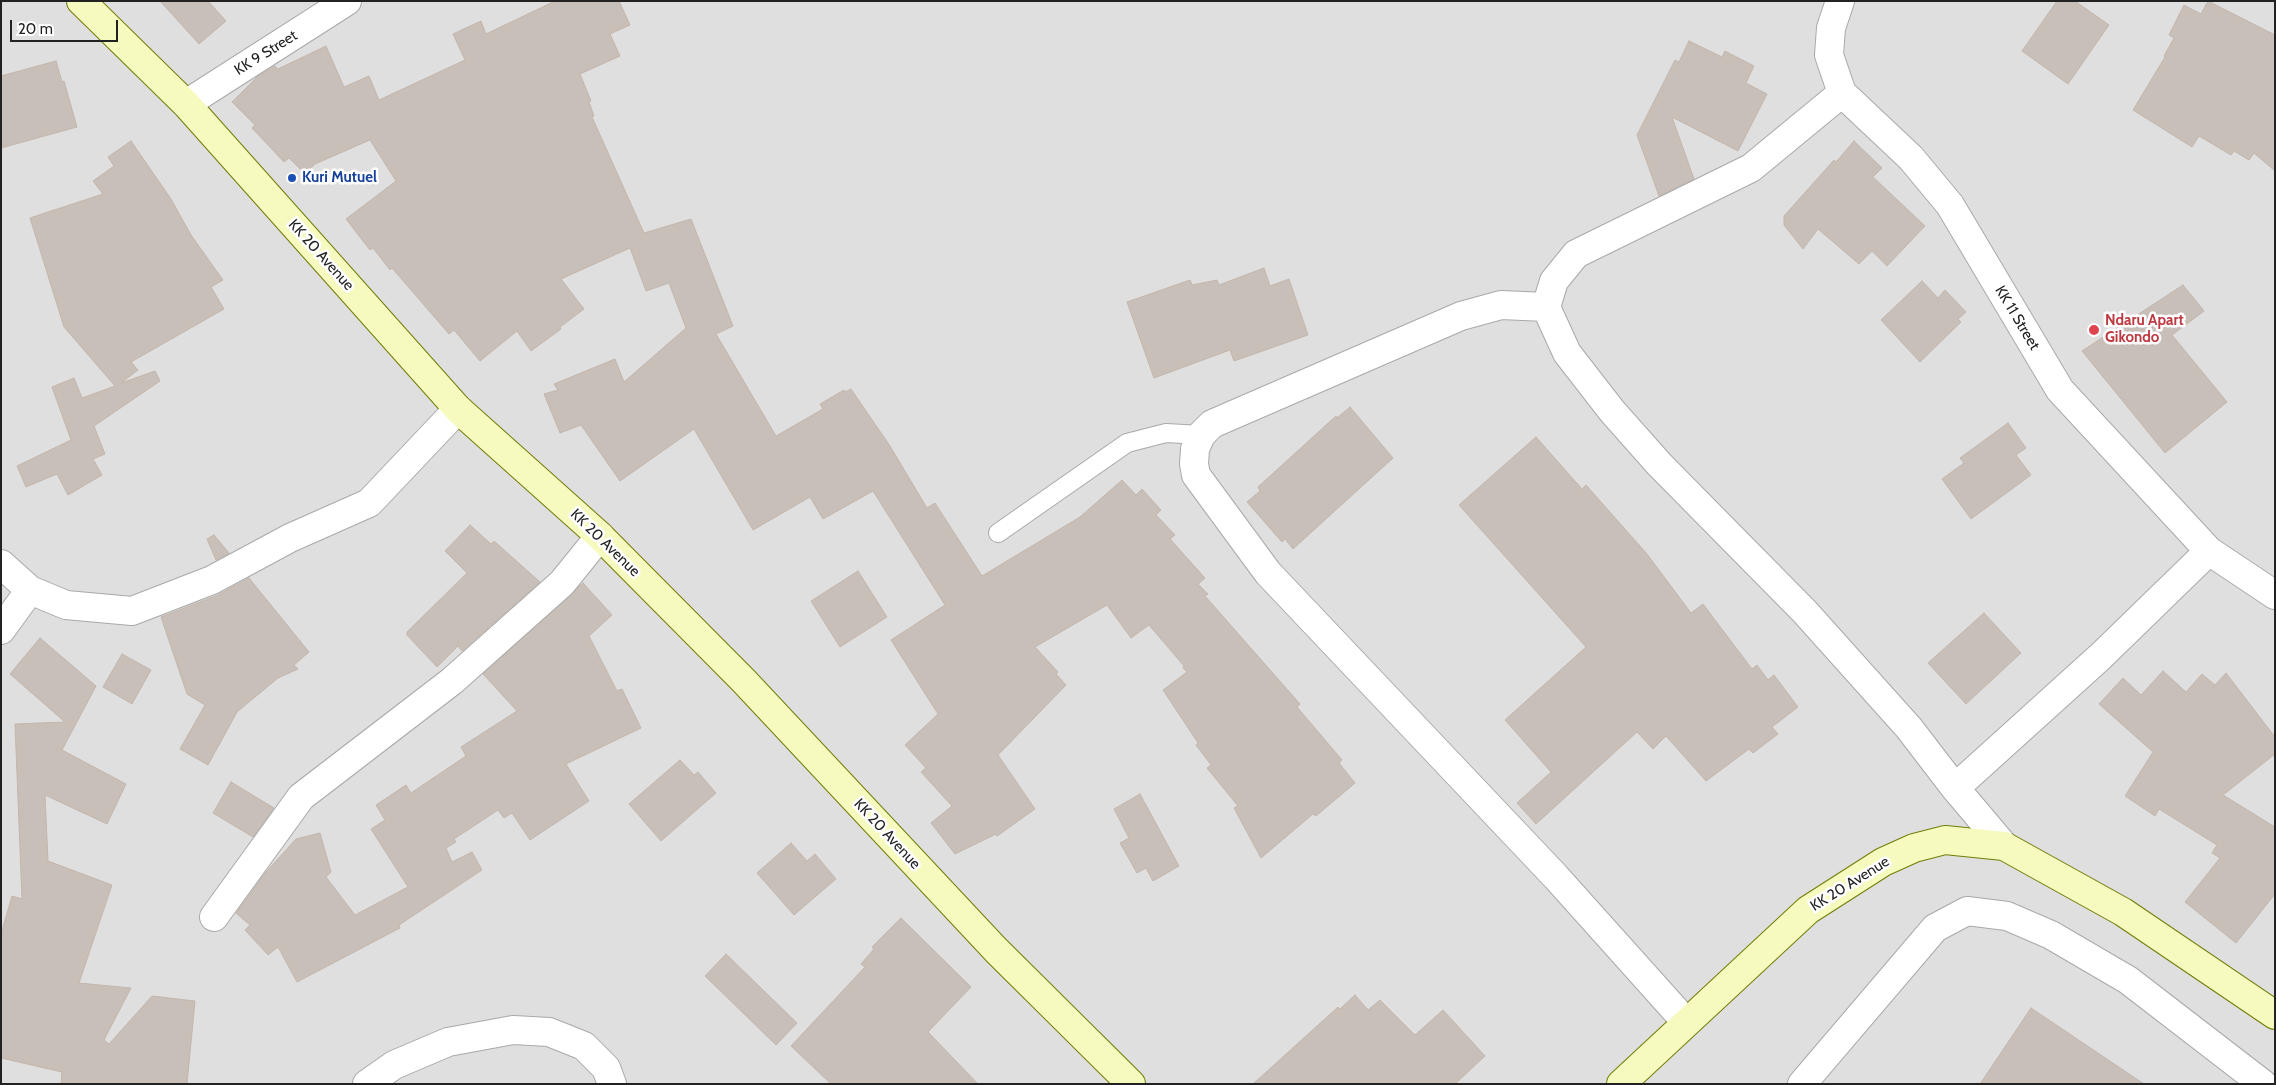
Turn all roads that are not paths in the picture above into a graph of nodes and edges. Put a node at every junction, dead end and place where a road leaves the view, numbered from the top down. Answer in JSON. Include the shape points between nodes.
{"nodes":[{"id":1,"x":81,"y":1,"type":"edge"},
{"id":2,"x":347,"y":1,"type":"edge"},
{"id":3,"x":1840,"y":1,"type":"edge"},
{"id":4,"x":1842,"y":93,"type":"junction"},
{"id":5,"x":186,"y":104,"type":"junction"},
{"id":6,"x":1546,"y":307,"type":"junction"},
{"id":7,"x":458,"y":409,"type":"junction"},
{"id":8,"x":1201,"y":435,"type":"junction"},
{"id":9,"x":998,"y":533,"type":"dead end"},
{"id":10,"x":600,"y":536,"type":"junction"},
{"id":11,"x":2209,"y":551,"type":"junction"},
{"id":12,"x":1,"y":564,"type":"edge"},
{"id":13,"x":30,"y":590,"type":"junction"},
{"id":14,"x":2275,"y":595,"type":"edge"},
{"id":15,"x":1,"y":630,"type":"edge"},
{"id":16,"x":1955,"y":788,"type":"junction"},
{"id":17,"x":2004,"y":846,"type":"junction"},
{"id":18,"x":214,"y":917,"type":"dead end"},
{"id":19,"x":2275,"y":1015,"type":"edge"},
{"id":20,"x":1686,"y":1022,"type":"junction"},
{"id":21,"x":367,"y":1084,"type":"edge"},
{"id":22,"x":612,"y":1084,"type":"edge"},
{"id":23,"x":1131,"y":1084,"type":"edge"},
{"id":24,"x":1621,"y":1084,"type":"edge"},
{"id":25,"x":1802,"y":1084,"type":"edge"},
{"id":26,"x":2264,"y":1084,"type":"edge"}],
"edges":[{"from":1,"to":5,"type":"main road","name":"KK 20 Avenue"},
{"from":2,"to":5,"type":"street","name":"KK 9 Street"},
{"from":3,"to":4,"type":"street","name":"KK 11 Street","via":[[1831,28],[1829,55]]},
{"from":4,"to":6,"type":"street","via":[[1751,168],[1576,254],[1554,280]]},
{"from":4,"to":11,"type":"street","name":"KK 11 Street","via":[[1911,158],[1950,205],[2060,390]]},
{"from":5,"to":7,"type":"main road","name":"KK 20 Avenue"},
{"from":6,"to":8,"type":"street","via":[[1501,305],[1461,316],[1212,424]]},
{"from":6,"to":16,"type":"street","via":[[1567,353],[1612,411],[1659,464],[1805,612],[1909,728]]},
{"from":7,"to":10,"type":"main road","name":"KK 20 Avenue"},
{"from":7,"to":13,"type":"street","via":[[369,503],[290,538],[212,580],[132,611],[66,605]]},
{"from":8,"to":9,"type":"lane","via":[[1166,433],[1127,443]]},
{"from":8,"to":20,"type":"street","via":[[1195,449],[1196,475],[1268,573],[1556,877]]},
{"from":10,"to":18,"type":"street","via":[[562,583],[452,681],[301,797]]},
{"from":10,"to":23,"type":"main road","name":"KK 20 Avenue","via":[[744,682],[996,950]]},
{"from":11,"to":14,"type":"street","name":"KK 11 Street"},
{"from":11,"to":16,"type":"street","via":[[2101,656]]},
{"from":12,"to":13,"type":"street"},
{"from":13,"to":15,"type":"street"},
{"from":16,"to":17,"type":"street"},
{"from":17,"to":19,"type":"main road","name":"KK 20 Avenue","via":[[2123,912]]},
{"from":17,"to":20,"type":"main road","name":"KK 20 Avenue","via":[[1945,840],[1914,848],[1883,862],[1808,910]]},
{"from":20,"to":24,"type":"main road","name":"KK 20 Avenue"},
{"from":21,"to":22,"type":"street","via":[[394,1065],[448,1042],[513,1030],[549,1032],[584,1046],[606,1068]]},
{"from":25,"to":26,"type":"street","via":[[1935,928],[1967,911],[2008,916],[2060,940],[2128,980]]}]}
